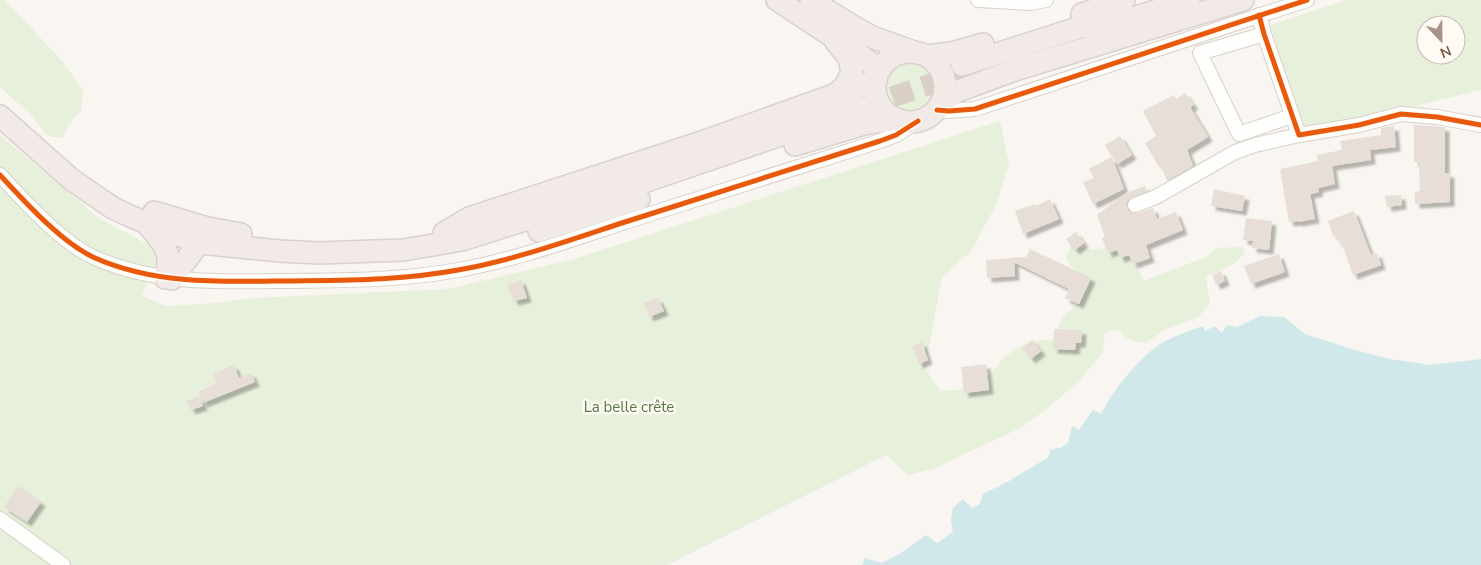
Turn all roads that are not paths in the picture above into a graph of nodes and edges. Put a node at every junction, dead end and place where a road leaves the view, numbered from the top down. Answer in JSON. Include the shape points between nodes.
{"nodes":[{"id":1,"x":777,"y":0,"type":"edge"},
{"id":2,"x":811,"y":0,"type":"edge"},
{"id":3,"x":978,"y":0,"type":"edge"},
{"id":4,"x":1046,"y":0,"type":"edge"},
{"id":5,"x":1124,"y":0,"type":"edge"},
{"id":6,"x":1166,"y":0,"type":"edge"},
{"id":7,"x":1189,"y":0,"type":"edge"},
{"id":8,"x":1243,"y":0,"type":"edge"},
{"id":9,"x":1307,"y":0,"type":"edge"},
{"id":10,"x":1259,"y":15,"type":"junction"},
{"id":11,"x":828,"y":33,"type":"junction"},
{"id":12,"x":1264,"y":34,"type":"junction"},
{"id":13,"x":922,"y":54,"type":"junction"},
{"id":14,"x":878,"y":75,"type":"junction"},
{"id":15,"x":835,"y":95,"type":"junction"},
{"id":16,"x":860,"y":103,"type":"tunnel mouth"},
{"id":17,"x":0,"y":104,"type":"edge"},
{"id":18,"x":940,"y":105,"type":"junction"},
{"id":19,"x":0,"y":116,"type":"edge"},
{"id":20,"x":1292,"y":116,"type":"junction"},
{"id":21,"x":897,"y":120,"type":"junction"},
{"id":22,"x":918,"y":121,"type":"junction"},
{"id":23,"x":1481,"y":125,"type":"edge"},
{"id":24,"x":1299,"y":135,"type":"junction"},
{"id":25,"x":0,"y":175,"type":"edge"},
{"id":26,"x":1135,"y":205,"type":"dead end"},
{"id":27,"x":145,"y":222,"type":"junction"},
{"id":28,"x":249,"y":236,"type":"junction"},
{"id":29,"x":440,"y":239,"type":"junction"},
{"id":30,"x":199,"y":243,"type":"junction"},
{"id":31,"x":169,"y":279,"type":"junction"},
{"id":32,"x":0,"y":519,"type":"edge"},
{"id":33,"x":63,"y":565,"type":"edge"}],
"edges":[{"from":1,"to":11,"type":"highway"},
{"from":2,"to":13,"type":"highway","via":[[872,37]]},
{"from":3,"to":4,"type":"street","via":[[1030,3]]},
{"from":5,"to":13,"type":"highway","via":[[973,47]]},
{"from":6,"to":7,"type":"highway","via":[[963,69]]},
{"from":8,"to":18,"type":"highway","via":[[1015,70],[958,91]]},
{"from":9,"to":10,"type":"street"},
{"from":10,"to":12,"type":"street"},
{"from":10,"to":18,"type":"street","via":[[975,109],[950,111]]},
{"from":11,"to":14,"type":"highway"},
{"from":11,"to":15,"type":"highway","via":[[852,66],[850,78]]},
{"from":12,"to":20,"type":"street"},
{"from":12,"to":20,"type":"street","via":[[1200,53],[1239,134]]},
{"from":13,"to":14,"type":"highway","via":[[906,52],[895,55],[886,61]]},
{"from":13,"to":18,"type":"highway","via":[[935,62],[945,80]]},
{"from":14,"to":15,"type":"highway"},
{"from":14,"to":21,"type":"highway","via":[[875,92],[879,103]]},
{"from":15,"to":29,"type":"highway","via":[[469,218]]},
{"from":16,"to":29,"type":"highway"},
{"from":17,"to":28,"type":"highway","via":[[58,154],[108,191],[157,213]]},
{"from":18,"to":22,"type":"highway","via":[[928,117]]},
{"from":19,"to":27,"type":"highway","via":[[72,180],[113,208]]},
{"from":20,"to":24,"type":"street"},
{"from":21,"to":22,"type":"highway"},
{"from":21,"to":29,"type":"highway","via":[[838,131],[508,240],[473,247]]},
{"from":22,"to":31,"type":"street","via":[[880,141],[535,251],[459,270],[409,277],[332,281]]},
{"from":23,"to":24,"type":"street","via":[[1401,114]]},
{"from":24,"to":26,"type":"street","via":[[1236,152],[1156,197]]},
{"from":25,"to":31,"type":"street","via":[[74,246],[114,266]]},
{"from":27,"to":30,"type":"highway"},
{"from":27,"to":31,"type":"highway","via":[[168,253]]},
{"from":28,"to":29,"type":"highway","via":[[282,240]]},
{"from":28,"to":30,"type":"highway","via":[[217,237]]},
{"from":29,"to":30,"type":"highway","via":[[385,251],[319,253]]},
{"from":30,"to":31,"type":"highway"},
{"from":32,"to":33,"type":"street"}]}
